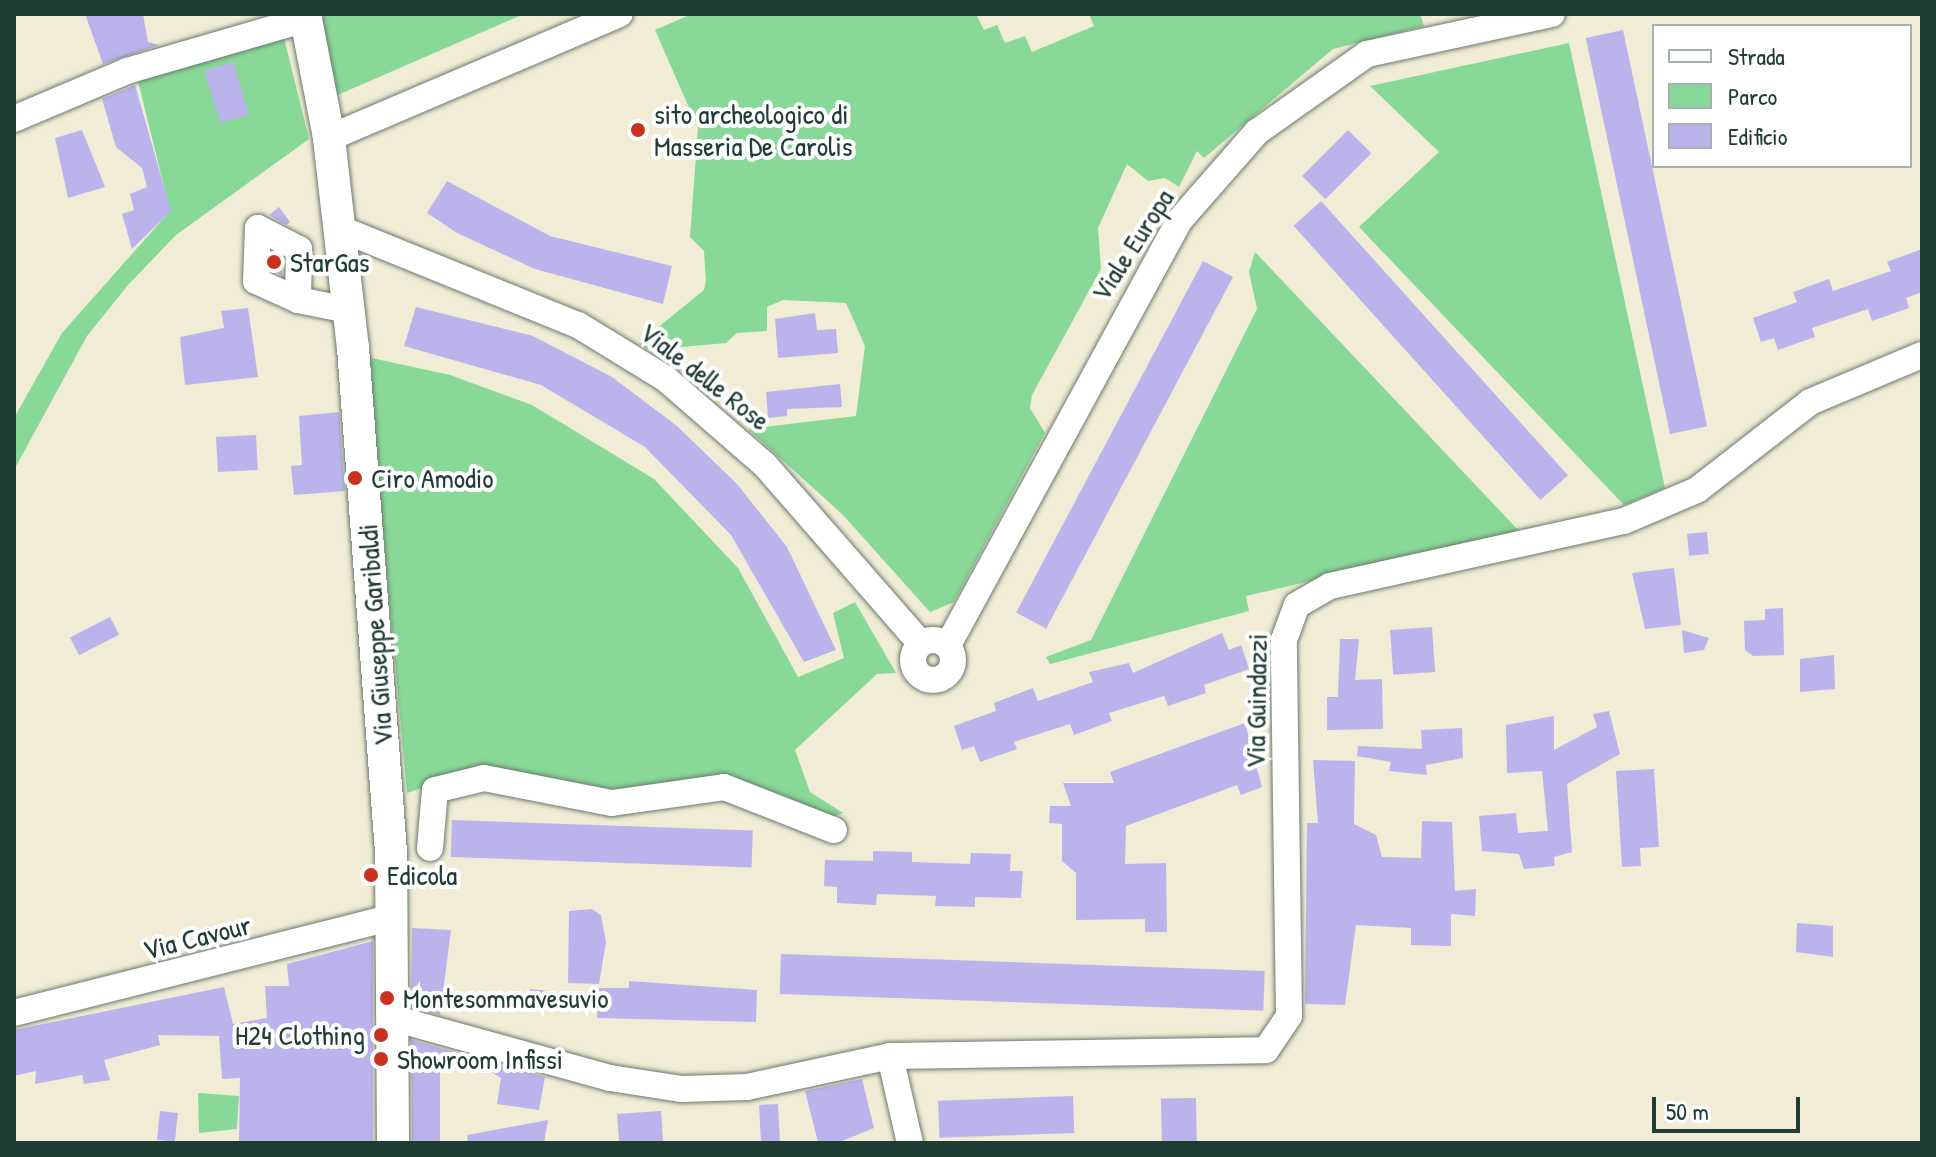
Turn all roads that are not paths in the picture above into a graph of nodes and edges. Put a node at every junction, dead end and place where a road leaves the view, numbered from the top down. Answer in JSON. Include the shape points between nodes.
{"nodes":[{"id":1,"x":620,"y":14,"type":"edge"},
{"id":2,"x":1552,"y":14,"type":"edge"},
{"id":3,"x":305,"y":16,"type":"edge"},
{"id":4,"x":14,"y":119,"type":"edge"},
{"id":5,"x":329,"y":138,"type":"junction"},
{"id":6,"x":341,"y":229,"type":"junction"},
{"id":7,"x":298,"y":300,"type":"dead end"},
{"id":8,"x":348,"y":310,"type":"junction"},
{"id":9,"x":1922,"y":355,"type":"edge"},
{"id":10,"x":921,"y":644,"type":"junction"},
{"id":11,"x":948,"y":645,"type":"junction"},
{"id":12,"x":834,"y":830,"type":"dead end"},
{"id":13,"x":430,"y":848,"type":"dead end"},
{"id":14,"x":394,"y":917,"type":"junction"},
{"id":15,"x":14,"y":1013,"type":"edge"},
{"id":16,"x":396,"y":1019,"type":"junction"},
{"id":17,"x":890,"y":1056,"type":"junction"},
{"id":18,"x":393,"y":1143,"type":"edge"},
{"id":19,"x":910,"y":1143,"type":"edge"}],
"edges":[{"from":1,"to":5,"type":"street"},
{"from":2,"to":11,"type":"street","name":"Viale Europa","via":[[1367,54],[1257,132],[1164,246]]},
{"from":3,"to":4,"type":"street","via":[[127,71]]},
{"from":3,"to":5,"type":"main road","name":"Via Giuseppe Garibaldi"},
{"from":5,"to":6,"type":"main road","name":"Via Giuseppe Garibaldi"},
{"from":6,"to":8,"type":"main road","name":"Via Giuseppe Garibaldi"},
{"from":6,"to":10,"type":"street","name":"Viale delle Rose","via":[[578,325],[666,379],[765,465]]},
{"from":7,"to":8,"type":"street"},
{"from":8,"to":14,"type":"main road","name":"Via Giuseppe Garibaldi"},
{"from":9,"to":17,"type":"street","name":"Via Guindazzi","via":[[1810,402],[1697,490],[1624,521],[1330,586],[1297,605],[1284,640],[1289,1016],[1266,1050]]},
{"from":10,"to":11,"type":"street"},
{"from":10,"to":11,"type":"street","name":"Viale Europa","via":[[913,663],[933,681],[952,668]]},
{"from":12,"to":13,"type":"street","via":[[724,787],[612,803],[484,778],[435,790]]},
{"from":14,"to":15,"type":"street","name":"Via Cavour"},
{"from":14,"to":16,"type":"main road","name":"Via Giuseppe Garibaldi"},
{"from":16,"to":17,"type":"street","name":"Via Guindazzi","via":[[610,1078],[682,1089],[747,1087]]},
{"from":16,"to":18,"type":"main road","name":"Via Giuseppe Garibaldi"},
{"from":17,"to":19,"type":"street"}]}
